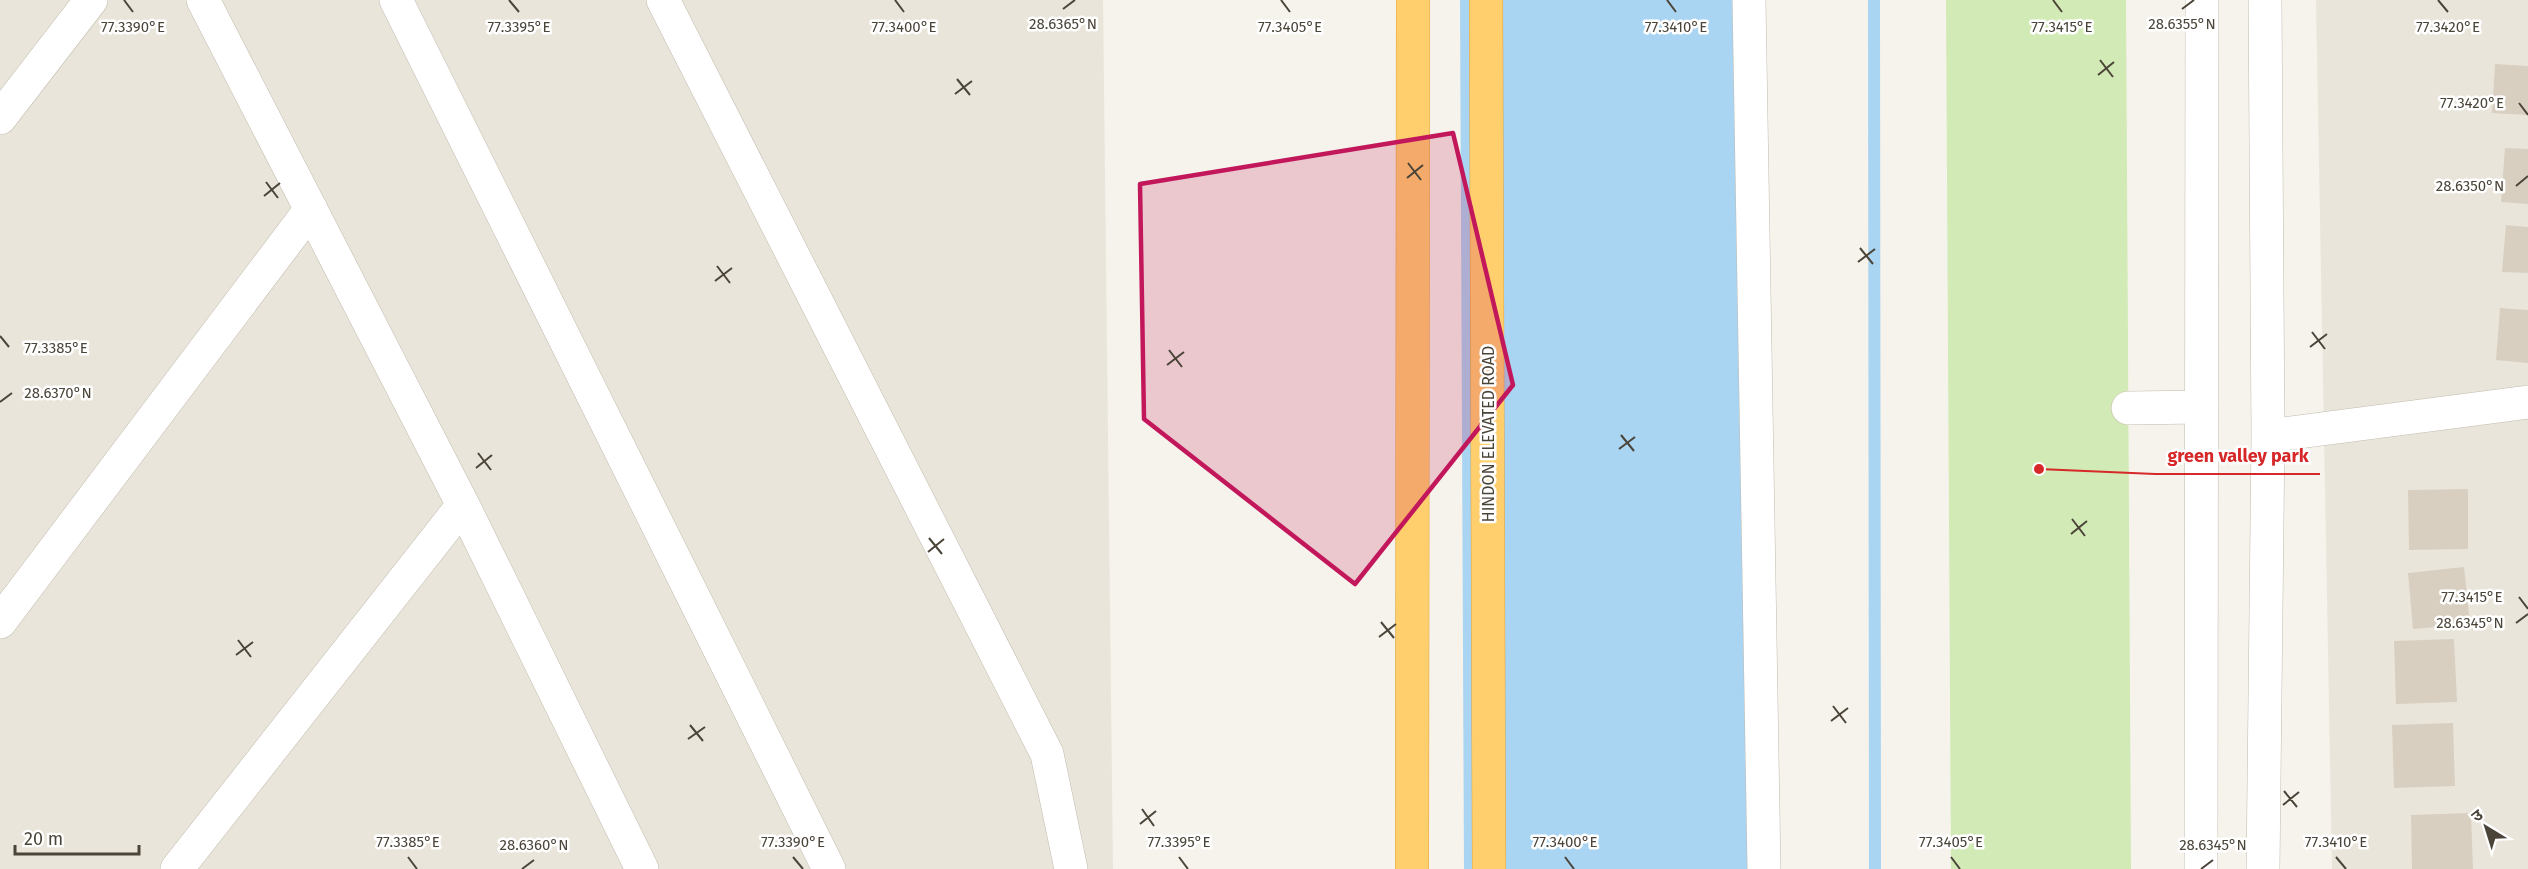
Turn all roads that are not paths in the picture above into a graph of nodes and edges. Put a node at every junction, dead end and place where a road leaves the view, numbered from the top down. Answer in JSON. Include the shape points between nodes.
{"nodes":[{"id":1,"x":91,"y":0,"type":"edge"},
{"id":2,"x":203,"y":0,"type":"edge"},
{"id":3,"x":396,"y":0,"type":"edge"},
{"id":4,"x":663,"y":0,"type":"edge"},
{"id":5,"x":1413,"y":0,"type":"edge"},
{"id":6,"x":1486,"y":0,"type":"edge"},
{"id":7,"x":1749,"y":0,"type":"edge"},
{"id":8,"x":2202,"y":0,"type":"edge"},
{"id":9,"x":2265,"y":0,"type":"edge"},
{"id":10,"x":0,"y":118,"type":"edge"},
{"id":11,"x":311,"y":209,"type":"junction"},
{"id":12,"x":2528,"y":402,"type":"edge"},
{"id":13,"x":2202,"y":407,"type":"junction"},
{"id":14,"x":2128,"y":408,"type":"dead end"},
{"id":15,"x":2268,"y":436,"type":"junction"},
{"id":16,"x":463,"y":505,"type":"junction"},
{"id":17,"x":0,"y":622,"type":"edge"},
{"id":18,"x":177,"y":869,"type":"edge"},
{"id":19,"x":642,"y":869,"type":"edge"},
{"id":20,"x":829,"y":869,"type":"edge"},
{"id":21,"x":1059,"y":869,"type":"edge"},
{"id":22,"x":1071,"y":869,"type":"edge"},
{"id":23,"x":1412,"y":869,"type":"edge"},
{"id":24,"x":1489,"y":869,"type":"edge"},
{"id":25,"x":1764,"y":869,"type":"edge"},
{"id":26,"x":2201,"y":869,"type":"edge"},
{"id":27,"x":2263,"y":869,"type":"edge"}],
"edges":[{"from":1,"to":10,"type":"street"},
{"from":2,"to":11,"type":"street"},
{"from":3,"to":20,"type":"street"},
{"from":4,"to":22,"type":"street","via":[[1047,754]]},
{"from":5,"to":23,"type":"highway"},
{"from":6,"to":24,"type":"highway","name":"HINDON ELEVATED ROAD"},
{"from":7,"to":25,"type":"street"},
{"from":8,"to":13,"type":"street"},
{"from":9,"to":15,"type":"street"},
{"from":11,"to":16,"type":"street"},
{"from":11,"to":17,"type":"street"},
{"from":12,"to":15,"type":"street"},
{"from":13,"to":14,"type":"street"},
{"from":13,"to":26,"type":"street"},
{"from":15,"to":27,"type":"street"},
{"from":16,"to":18,"type":"street"},
{"from":16,"to":19,"type":"street"},
{"from":21,"to":22,"type":"street"}]}
